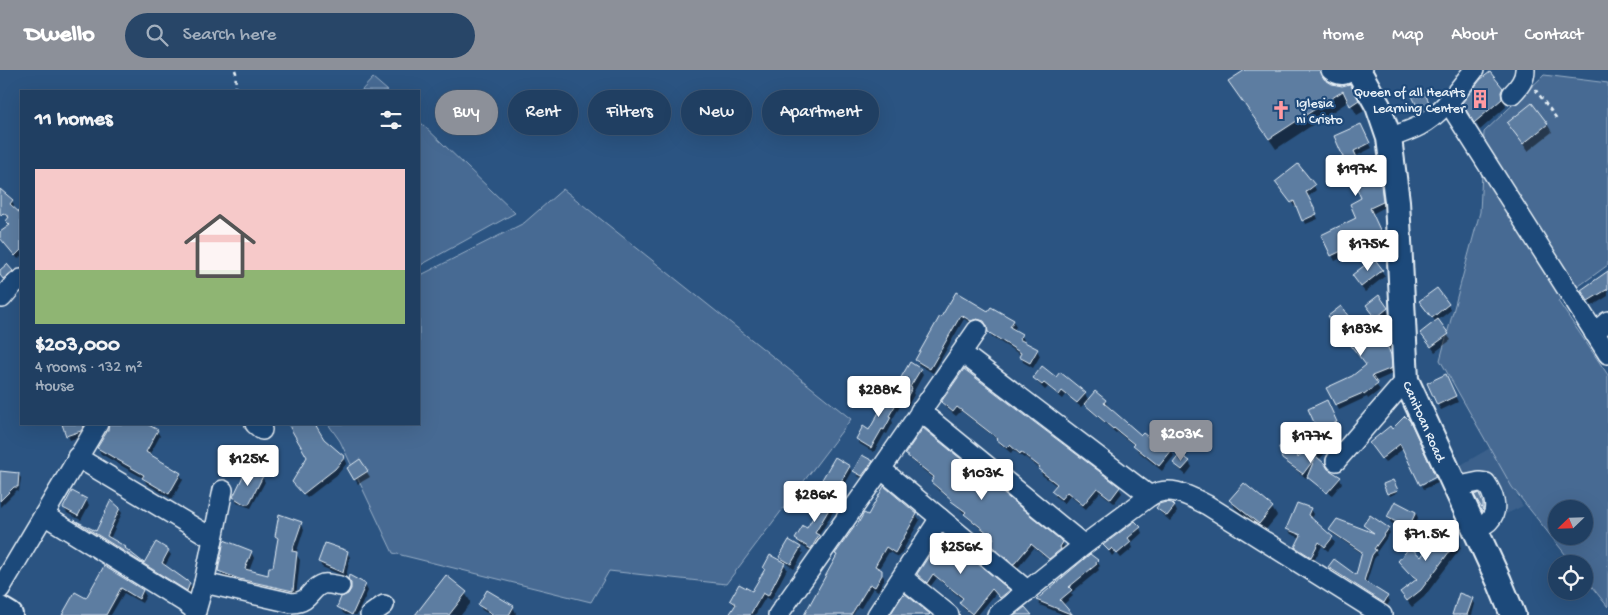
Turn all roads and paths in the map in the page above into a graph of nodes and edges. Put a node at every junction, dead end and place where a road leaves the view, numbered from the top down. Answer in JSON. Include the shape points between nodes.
{"nodes":[{"id":1,"x":235,"y":70,"type":"edge"},
{"id":2,"x":1332,"y":70,"type":"edge"},
{"id":3,"x":1354,"y":70,"type":"edge"},
{"id":4,"x":1358,"y":70,"type":"edge"},
{"id":5,"x":1474,"y":70,"type":"edge"},
{"id":6,"x":1525,"y":73,"type":"edge"},
{"id":7,"x":235,"y":90,"type":"edge"},
{"id":8,"x":1512,"y":94,"type":"dead end"},
{"id":9,"x":1448,"y":102,"type":"junction"},
{"id":10,"x":1557,"y":119,"type":"dead end"},
{"id":11,"x":1389,"y":138,"type":"junction"},
{"id":12,"x":20,"y":280,"type":"edge"},
{"id":13,"x":2,"y":298,"type":"dead end"},
{"id":14,"x":1601,"y":327,"type":"edge"},
{"id":15,"x":977,"y":330,"type":"dead end"},
{"id":16,"x":962,"y":353,"type":"junction"},
{"id":17,"x":1608,"y":354,"type":"edge"},
{"id":18,"x":1406,"y":380,"type":"junction"},
{"id":19,"x":920,"y":412,"type":"junction"},
{"id":20,"x":97,"y":425,"type":"edge"},
{"id":21,"x":77,"y":457,"type":"junction"},
{"id":22,"x":1336,"y":461,"type":"dead end"},
{"id":23,"x":881,"y":470,"type":"junction"},
{"id":24,"x":1454,"y":487,"type":"junction"},
{"id":25,"x":222,"y":490,"type":"dead end"},
{"id":26,"x":1150,"y":496,"type":"junction"},
{"id":27,"x":44,"y":514,"type":"junction"},
{"id":28,"x":940,"y":518,"type":"junction"},
{"id":29,"x":1476,"y":530,"type":"junction"},
{"id":30,"x":212,"y":538,"type":"junction"},
{"id":31,"x":1084,"y":545,"type":"junction"},
{"id":32,"x":902,"y":577,"type":"junction"},
{"id":33,"x":204,"y":583,"type":"junction"},
{"id":34,"x":340,"y":586,"type":"dead end"},
{"id":35,"x":0,"y":588,"type":"edge"},
{"id":36,"x":1028,"y":592,"type":"junction"},
{"id":37,"x":0,"y":609,"type":"edge"},
{"id":38,"x":196,"y":613,"type":"edge"},
{"id":39,"x":10,"y":615,"type":"edge"},
{"id":40,"x":778,"y":615,"type":"edge"},
{"id":41,"x":877,"y":615,"type":"edge"},
{"id":42,"x":949,"y":615,"type":"edge"},
{"id":43,"x":997,"y":615,"type":"edge"},
{"id":44,"x":1382,"y":615,"type":"edge"},
{"id":45,"x":1513,"y":615,"type":"edge"}],
"edges":[{"from":1,"to":7,"type":"path"},
{"from":2,"to":3,"type":"street","via":[[1339,75]]},
{"from":4,"to":11,"type":"main road","name":"Canitoan Road","via":[[1378,106]]},
{"from":5,"to":9,"type":"street"},
{"from":6,"to":8,"type":"street"},
{"from":6,"to":10,"type":"path"},
{"from":9,"to":11,"type":"street","via":[[1419,126]]},
{"from":9,"to":14,"type":"street"},
{"from":11,"to":18,"type":"main road","name":"Canitoan Road","via":[[1397,201]]},
{"from":12,"to":13,"type":"street"},
{"from":14,"to":17,"type":"street"},
{"from":15,"to":16,"type":"street"},
{"from":16,"to":19,"type":"street"},
{"from":16,"to":26,"type":"street"},
{"from":18,"to":22,"type":"street"},
{"from":18,"to":24,"type":"main road","name":"Canitoan Road"},
{"from":19,"to":23,"type":"street"},
{"from":19,"to":31,"type":"street"},
{"from":20,"to":21,"type":"street"},
{"from":21,"to":27,"type":"street"},
{"from":21,"to":30,"type":"street"},
{"from":23,"to":28,"type":"street"},
{"from":23,"to":40,"type":"street"},
{"from":24,"to":29,"type":"main road","name":"Canitoan Road"},
{"from":24,"to":29,"type":"street","via":[[1479,482],[1486,483],[1491,491],[1494,509],[1490,520]]},
{"from":25,"to":30,"type":"street"},
{"from":26,"to":31,"type":"street"},
{"from":26,"to":44,"type":"street","via":[[1171,490],[1208,505]]},
{"from":27,"to":35,"type":"street"},
{"from":27,"to":38,"type":"street","via":[[184,602]]},
{"from":28,"to":32,"type":"street"},
{"from":28,"to":36,"type":"street"},
{"from":29,"to":45,"type":"main road","name":"Canitoan Road"},
{"from":30,"to":33,"type":"street"},
{"from":31,"to":36,"type":"street"},
{"from":32,"to":41,"type":"street"},
{"from":32,"to":42,"type":"street"},
{"from":33,"to":34,"type":"street","via":[[292,603],[307,599],[325,583]]},
{"from":33,"to":38,"type":"street"},
{"from":36,"to":43,"type":"street"},
{"from":37,"to":39,"type":"main road"}]}
